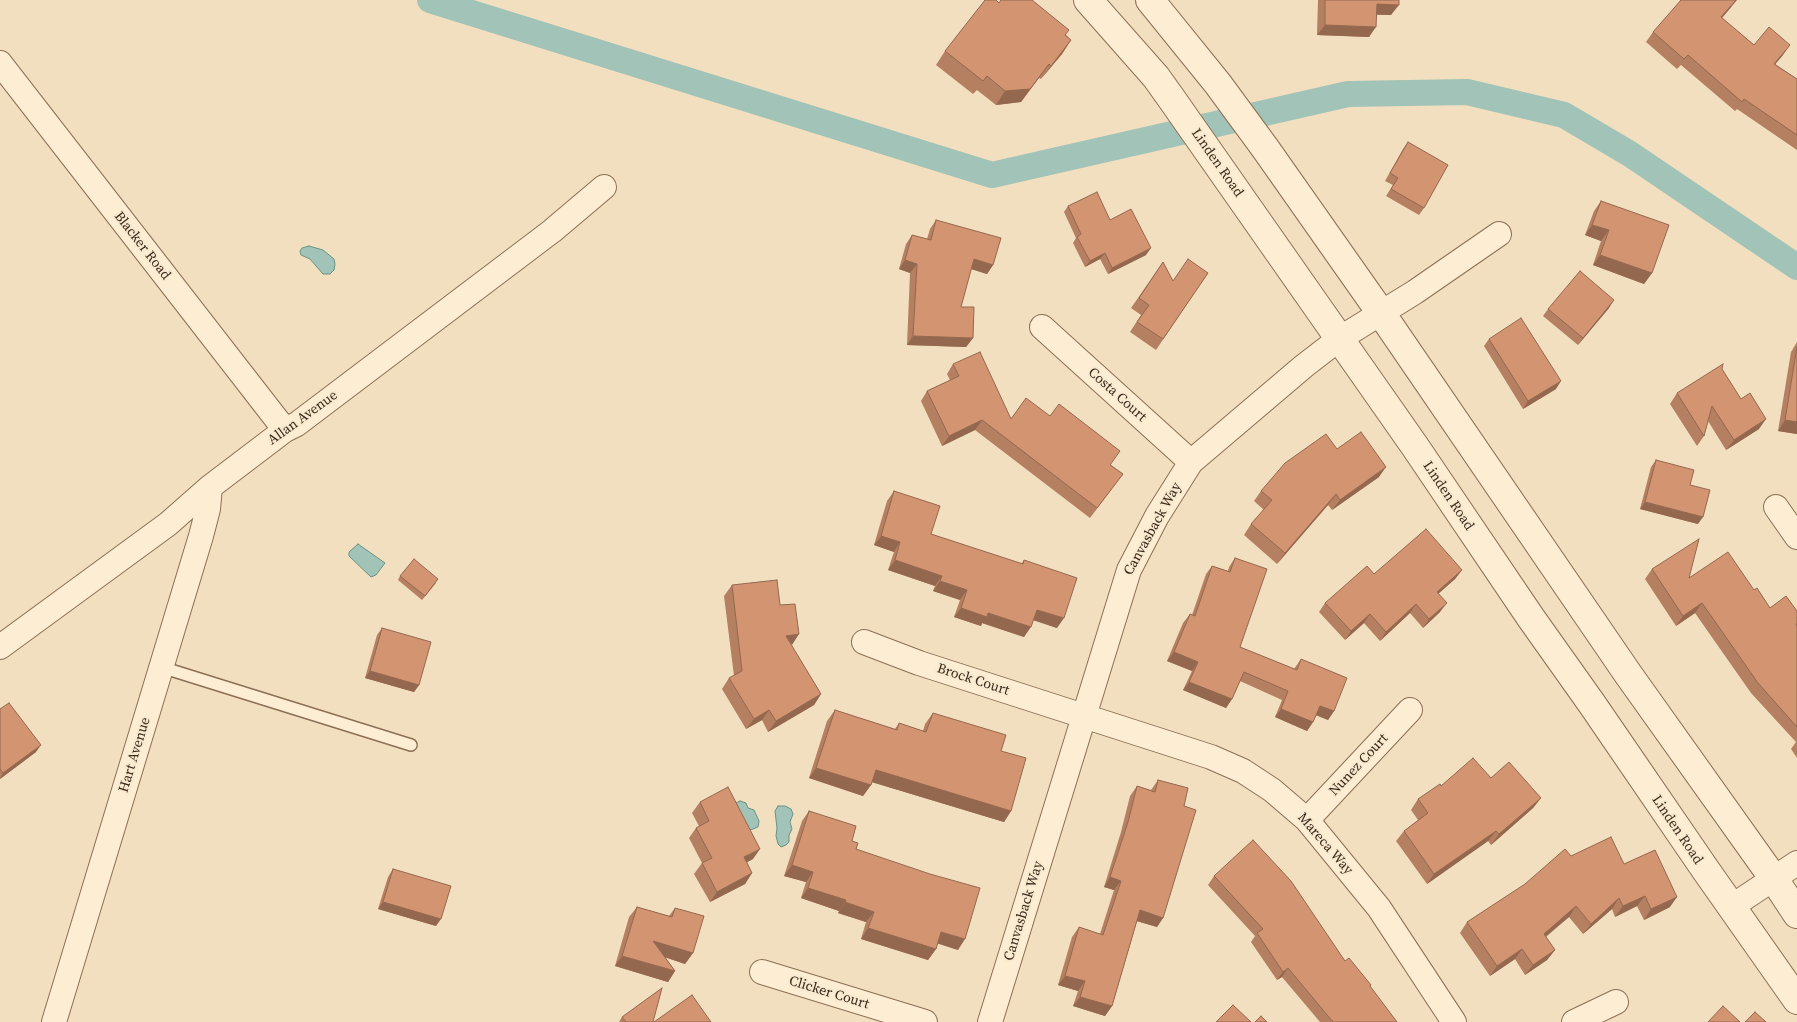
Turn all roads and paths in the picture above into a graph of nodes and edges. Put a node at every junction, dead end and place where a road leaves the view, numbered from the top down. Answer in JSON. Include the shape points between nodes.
{"nodes":[{"id":1,"x":1088,"y":0,"type":"edge"},
{"id":2,"x":1150,"y":0,"type":"edge"},
{"id":3,"x":0,"y":63,"type":"edge"},
{"id":4,"x":604,"y":187,"type":"dead end"},
{"id":5,"x":1499,"y":234,"type":"dead end"},
{"id":6,"x":1381,"y":314,"type":"junction"},
{"id":7,"x":1042,"y":327,"type":"dead end"},
{"id":8,"x":1339,"y":340,"type":"junction"},
{"id":9,"x":285,"y":430,"type":"junction"},
{"id":10,"x":1191,"y":462,"type":"junction"},
{"id":11,"x":210,"y":487,"type":"junction"},
{"id":12,"x":1776,"y":507,"type":"dead end"},
{"id":13,"x":1797,"y":537,"type":"edge"},
{"id":14,"x":864,"y":642,"type":"dead end"},
{"id":15,"x":0,"y":647,"type":"edge"},
{"id":16,"x":161,"y":667,"type":"junction"},
{"id":17,"x":1410,"y":710,"type":"dead end"},
{"id":18,"x":1083,"y":715,"type":"junction"},
{"id":19,"x":411,"y":745,"type":"dead end"},
{"id":20,"x":1307,"y":820,"type":"junction"},
{"id":21,"x":1797,"y":863,"type":"edge"},
{"id":22,"x":1774,"y":878,"type":"junction"},
{"id":23,"x":1732,"y":907,"type":"junction"},
{"id":24,"x":1797,"y":914,"type":"edge"},
{"id":25,"x":762,"y":972,"type":"dead end"},
{"id":26,"x":1797,"y":1000,"type":"edge"},
{"id":27,"x":1616,"y":1002,"type":"dead end"},
{"id":28,"x":54,"y":1022,"type":"edge"},
{"id":29,"x":925,"y":1022,"type":"edge"},
{"id":30,"x":990,"y":1022,"type":"edge"},
{"id":31,"x":1454,"y":1022,"type":"edge"},
{"id":32,"x":1574,"y":1022,"type":"edge"}],
"edges":[{"from":1,"to":8,"type":"street","name":"Linden Road","via":[[1156,77]]},
{"from":2,"to":6,"type":"street","via":[[1218,84]]},
{"from":3,"to":9,"type":"street","name":"Blacker Road"},
{"from":4,"to":9,"type":"street","name":"Allan Avenue","via":[[537,243]]},
{"from":5,"to":6,"type":"street","name":"Canvasback Way"},
{"from":6,"to":8,"type":"street","name":"Canvasback Way"},
{"from":6,"to":22,"type":"street","via":[[1628,674]]},
{"from":7,"to":10,"type":"street","name":"Costa Court"},
{"from":8,"to":10,"type":"street","name":"Canvasback Way"},
{"from":8,"to":23,"type":"street","name":"Linden Road"},
{"from":9,"to":11,"type":"street","name":"Allan Avenue"},
{"from":10,"to":18,"type":"street","name":"Canvasback Way","via":[[1157,516],[1129,570]]},
{"from":11,"to":15,"type":"street","name":"Allan Avenue","via":[[168,524]]},
{"from":11,"to":16,"type":"street","name":"Hart Avenue","via":[[208,509]]},
{"from":12,"to":13,"type":"street"},
{"from":14,"to":18,"type":"street","name":"Brock Court","via":[[919,663]]},
{"from":16,"to":19,"type":"lane"},
{"from":16,"to":28,"type":"street","name":"Hart Avenue"},
{"from":17,"to":20,"type":"street","name":"Nunez Court"},
{"from":18,"to":20,"type":"street","name":"Mareca Way","via":[[1244,771]]},
{"from":18,"to":30,"type":"street","name":"Canvasback Way"},
{"from":20,"to":31,"type":"street","name":"Mareca Way","via":[[1380,908]]},
{"from":21,"to":22,"type":"street"},
{"from":22,"to":23,"type":"street"},
{"from":22,"to":24,"type":"street"},
{"from":23,"to":26,"type":"street","name":"Linden Road"},
{"from":25,"to":29,"type":"street","name":"Clicker Court"},
{"from":27,"to":32,"type":"street"}]}
